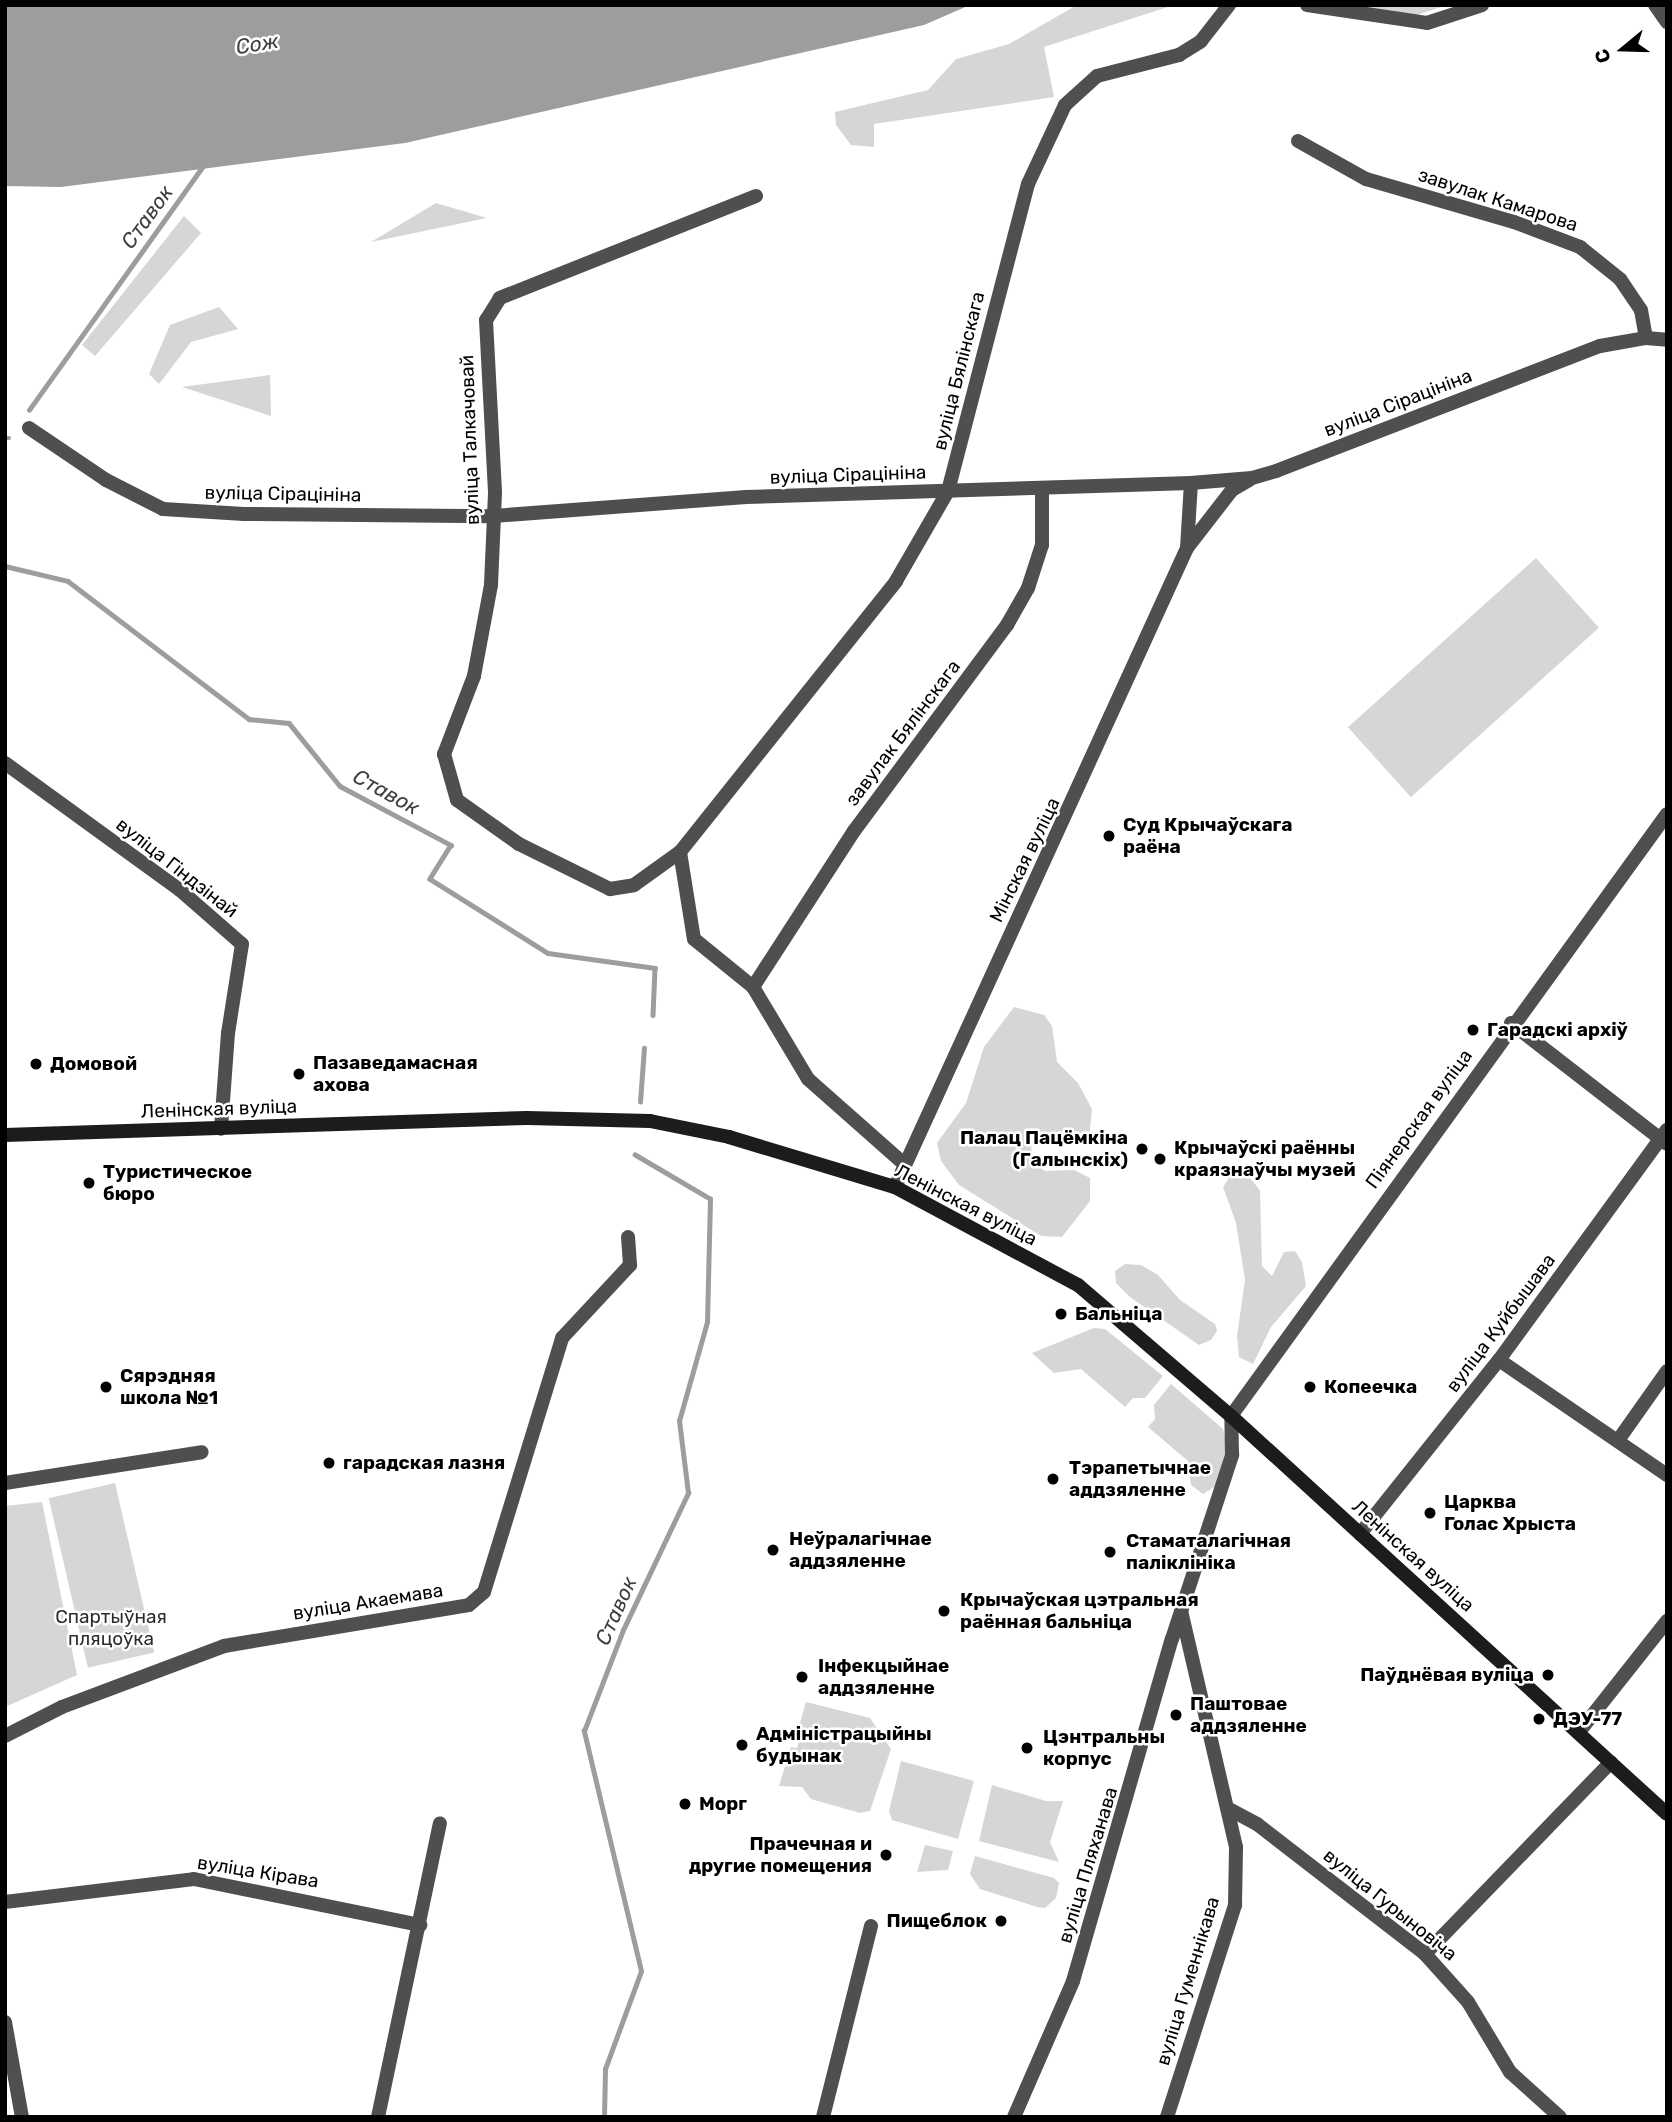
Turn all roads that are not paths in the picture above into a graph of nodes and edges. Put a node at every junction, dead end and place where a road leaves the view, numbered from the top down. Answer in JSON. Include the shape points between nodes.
{"nodes":[{"id":1,"x":1229,"y":5,"type":"edge"},
{"id":2,"x":1307,"y":5,"type":"edge"},
{"id":3,"x":1482,"y":5,"type":"edge"},
{"id":4,"x":1655,"y":5,"type":"edge"},
{"id":5,"x":1667,"y":22,"type":"edge"},
{"id":6,"x":1298,"y":141,"type":"dead end"},
{"id":7,"x":756,"y":196,"type":"dead end"},
{"id":8,"x":1646,"y":338,"type":"junction"},
{"id":9,"x":1667,"y":340,"type":"edge"},
{"id":10,"x":29,"y":428,"type":"dead end"},
{"id":11,"x":1252,"y":478,"type":"junction"},
{"id":12,"x":1191,"y":483,"type":"junction"},
{"id":13,"x":1042,"y":488,"type":"junction"},
{"id":14,"x":948,"y":491,"type":"junction"},
{"id":15,"x":494,"y":516,"type":"junction"},
{"id":16,"x":1187,"y":548,"type":"junction"},
{"id":17,"x":5,"y":763,"type":"edge"},
{"id":18,"x":1667,"y":814,"type":"edge"},
{"id":19,"x":680,"y":852,"type":"junction"},
{"id":20,"x":610,"y":889,"type":"joint"},
{"id":21,"x":753,"y":987,"type":"junction"},
{"id":22,"x":1511,"y":1023,"type":"junction"},
{"id":23,"x":221,"y":1129,"type":"junction"},
{"id":24,"x":5,"y":1135,"type":"edge"},
{"id":25,"x":1665,"y":1137,"type":"edge"},
{"id":26,"x":904,"y":1164,"type":"junction"},
{"id":27,"x":895,"y":1187,"type":"junction"},
{"id":28,"x":628,"y":1237,"type":"dead end"},
{"id":29,"x":1499,"y":1360,"type":"junction"},
{"id":30,"x":1667,"y":1371,"type":"edge"},
{"id":31,"x":1231,"y":1416,"type":"junction"},
{"id":32,"x":1619,"y":1439,"type":"junction"},
{"id":33,"x":202,"y":1452,"type":"dead end"},
{"id":34,"x":1667,"y":1475,"type":"edge"},
{"id":35,"x":5,"y":1483,"type":"edge"},
{"id":36,"x":1360,"y":1534,"type":"junction"},
{"id":37,"x":1181,"y":1609,"type":"junction"},
{"id":38,"x":1667,"y":1621,"type":"edge"},
{"id":39,"x":1579,"y":1732,"type":"junction"},
{"id":40,"x":5,"y":1736,"type":"edge"},
{"id":41,"x":1611,"y":1762,"type":"junction"},
{"id":42,"x":1227,"y":1808,"type":"junction"},
{"id":43,"x":1667,"y":1814,"type":"edge"},
{"id":44,"x":440,"y":1824,"type":"dead end"},
{"id":45,"x":5,"y":1902,"type":"edge"},
{"id":46,"x":420,"y":1925,"type":"junction"},
{"id":47,"x":871,"y":1926,"type":"dead end"},
{"id":48,"x":1425,"y":1954,"type":"junction"},
{"id":49,"x":5,"y":2022,"type":"edge"},
{"id":50,"x":22,"y":2117,"type":"edge"},
{"id":51,"x":378,"y":2117,"type":"edge"},
{"id":52,"x":822,"y":2117,"type":"edge"},
{"id":53,"x":1014,"y":2117,"type":"edge"},
{"id":54,"x":1167,"y":2117,"type":"edge"},
{"id":55,"x":1560,"y":2117,"type":"edge"}],
"edges":[{"from":1,"to":14,"type":"street","name":"вуліца Бялінскага","via":[[1201,41],[1180,55],[1097,76],[1065,105],[1028,184]]},
{"from":2,"to":3,"type":"street","via":[[1427,23]]},
{"from":4,"to":5,"type":"street"},
{"from":6,"to":8,"type":"street","name":"завулак Камарова","via":[[1366,179],[1514,222],[1580,247],[1620,279],[1641,310]]},
{"from":7,"to":15,"type":"street","name":"вуліца Талкачовай","via":[[500,298],[486,320]]},
{"from":8,"to":9,"type":"street","name":"вуліца Сірацініна"},
{"from":8,"to":11,"type":"street","name":"вуліца Сірацініна","via":[[1600,346]]},
{"from":10,"to":15,"type":"street","name":"вуліца Сірацініна","via":[[106,480],[163,509]]},
{"from":11,"to":12,"type":"street","name":"вуліца Сірацініна"},
{"from":11,"to":16,"type":"street","name":"Мінская вуліца","via":[[1232,490]]},
{"from":12,"to":13,"type":"street","name":"вуліца Сірацініна"},
{"from":12,"to":16,"type":"street","name":"Мінская вуліца"},
{"from":13,"to":14,"type":"street","name":"вуліца Сірацініна"},
{"from":13,"to":21,"type":"street","name":"завулак Бялінскага","via":[[1042,545],[1028,588],[1007,625],[854,831]]},
{"from":14,"to":15,"type":"street","name":"вуліца Сірацініна","via":[[746,498]]},
{"from":14,"to":19,"type":"street","name":"вуліца Бялінскага","via":[[896,581]]},
{"from":15,"to":20,"type":"street","name":"вуліца Талкачовай","via":[[484,635],[474,676],[444,754],[457,800],[519,844]]},
{"from":16,"to":26,"type":"street","name":"Мінская вуліца"},
{"from":17,"to":23,"type":"street","name":"вуліца Гіндзінай","via":[[180,890],[242,944],[228,1032]]},
{"from":18,"to":22,"type":"street","name":"Піянерская вуліца"},
{"from":19,"to":20,"type":"street","name":"вуліца Бялінскага","via":[[634,885]]},
{"from":19,"to":21,"type":"street","via":[[694,939]]},
{"from":21,"to":26,"type":"street","via":[[808,1079]]},
{"from":22,"to":25,"type":"street"},
{"from":22,"to":31,"type":"street","name":"Піянерская вуліца"},
{"from":23,"to":24,"type":"main road","name":"Ленінская вуліца"},
{"from":23,"to":27,"type":"main road","name":"Ленінская вуліца","via":[[527,1118],[650,1121],[729,1137]]},
{"from":25,"to":29,"type":"street","name":"вуліца Куйбышава"},
{"from":26,"to":27,"type":"street","name":"Мінская вуліца"},
{"from":27,"to":31,"type":"main road","name":"Ленінская вуліца","via":[[1078,1285]]},
{"from":28,"to":40,"type":"street","name":"вуліца Акаемава","via":[[630,1265],[562,1338],[484,1592],[469,1605],[224,1646],[62,1707]]},
{"from":29,"to":32,"type":"street"},
{"from":29,"to":36,"type":"street","name":"вуліца Куйбышава"},
{"from":30,"to":32,"type":"street"},
{"from":31,"to":36,"type":"main road","name":"Ленінская вуліца"},
{"from":31,"to":37,"type":"street","name":"вуліца Пляханава","via":[[1233,1455]]},
{"from":32,"to":34,"type":"street"},
{"from":33,"to":35,"type":"street"},
{"from":36,"to":39,"type":"main road","name":"Ленінская вуліца"},
{"from":37,"to":42,"type":"street","name":"вуліца Гуменнікава"},
{"from":37,"to":53,"type":"street","name":"вуліца Пляханава","via":[[1073,1981]]},
{"from":38,"to":39,"type":"street"},
{"from":39,"to":41,"type":"main road","name":"Ленінская вуліца"},
{"from":41,"to":43,"type":"main road","name":"Ленінская вуліца"},
{"from":41,"to":48,"type":"street"},
{"from":42,"to":48,"type":"street","name":"вуліца Гурыновіча","via":[[1257,1824]]},
{"from":42,"to":54,"type":"street","name":"вуліца Гуменнікава","via":[[1236,1847],[1235,1905]]},
{"from":44,"to":46,"type":"street"},
{"from":45,"to":46,"type":"street","name":"вуліца Кірава","via":[[194,1879]]},
{"from":46,"to":51,"type":"street"},
{"from":47,"to":52,"type":"street"},
{"from":48,"to":55,"type":"street","name":"вуліца Гурыновіча","via":[[1468,2002],[1510,2072]]},
{"from":49,"to":50,"type":"street"}]}
